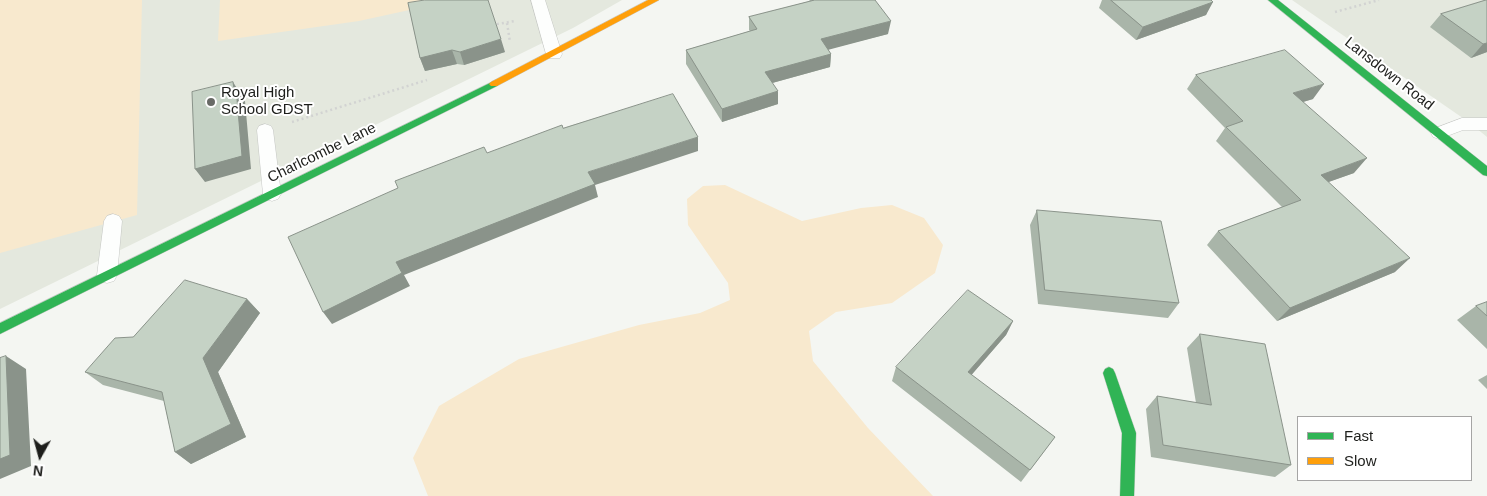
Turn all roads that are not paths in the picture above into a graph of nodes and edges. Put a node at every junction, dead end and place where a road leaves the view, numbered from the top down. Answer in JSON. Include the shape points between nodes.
{"nodes":[{"id":1,"x":538,"y":0,"type":"edge"},
{"id":2,"x":655,"y":0,"type":"edge"},
{"id":3,"x":1272,"y":0,"type":"edge"},
{"id":4,"x":554,"y":54,"type":"junction"},
{"id":5,"x":1487,"y":124,"type":"edge"},
{"id":6,"x":265,"y":130,"type":"dead end"},
{"id":7,"x":1439,"y":133,"type":"junction"},
{"id":8,"x":1487,"y":172,"type":"edge"},
{"id":9,"x":272,"y":194,"type":"junction"},
{"id":10,"x":113,"y":222,"type":"dead end"},
{"id":11,"x":107,"y":276,"type":"junction"},
{"id":12,"x":0,"y":329,"type":"edge"},
{"id":13,"x":1109,"y":373,"type":"dead end"},
{"id":14,"x":1127,"y":496,"type":"edge"}],
"edges":[{"from":1,"to":4,"type":"lane"},
{"from":2,"to":4,"type":"street","name":"Charlcombe Lane"},
{"from":3,"to":7,"type":"street","name":"Lansdown Road"},
{"from":4,"to":9,"type":"street","name":"Charlcombe Lane"},
{"from":5,"to":7,"type":"lane","via":[[1470,123]]},
{"from":6,"to":9,"type":"lane"},
{"from":7,"to":8,"type":"street","name":"Lansdown Road"},
{"from":9,"to":11,"type":"street","name":"Charlcombe Lane"},
{"from":10,"to":11,"type":"lane"},
{"from":11,"to":12,"type":"street","name":"Charlcombe Lane"},
{"from":13,"to":14,"type":"street","via":[[1129,433]]}]}
